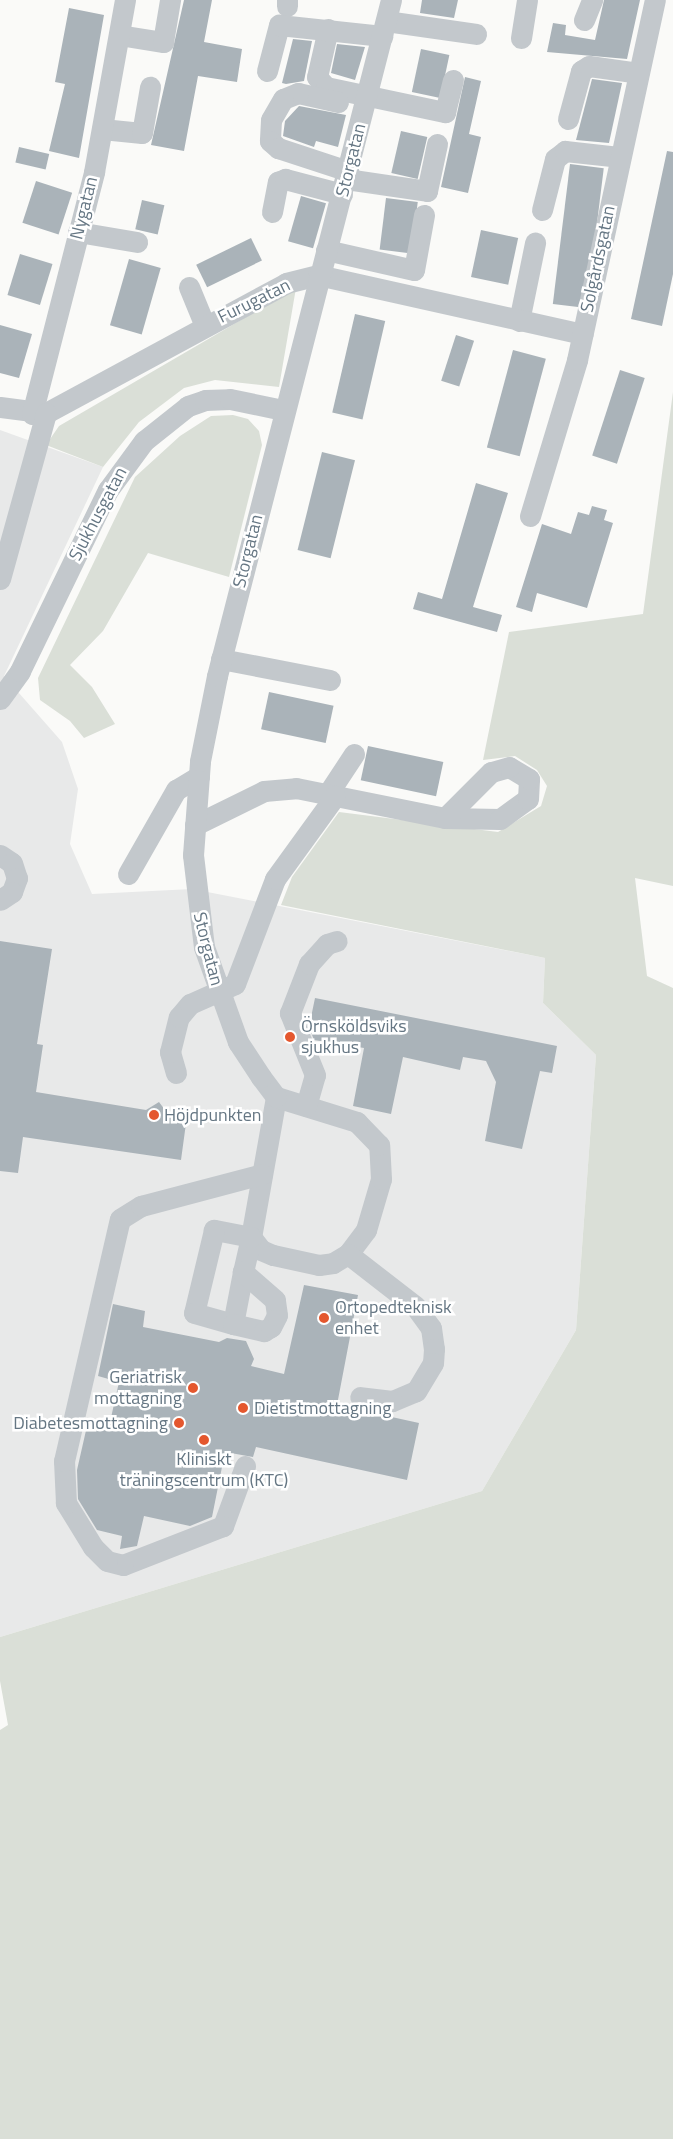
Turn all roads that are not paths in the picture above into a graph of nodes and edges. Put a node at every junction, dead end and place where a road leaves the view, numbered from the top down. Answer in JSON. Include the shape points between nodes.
{"nodes":[{"id":1,"x":125,"y":0,"type":"edge"},
{"id":2,"x":170,"y":0,"type":"edge"},
{"id":3,"x":391,"y":0,"type":"edge"},
{"id":4,"x":527,"y":0,"type":"edge"},
{"id":5,"x":592,"y":0,"type":"edge"},
{"id":6,"x":655,"y":0,"type":"edge"},
{"id":7,"x":584,"y":20,"type":"dead end"},
{"id":8,"x":384,"y":28,"type":"junction"},
{"id":9,"x":328,"y":29,"type":"junction"},
{"id":10,"x":476,"y":34,"type":"dead end"},
{"id":11,"x":119,"y":35,"type":"junction"},
{"id":12,"x":521,"y":38,"type":"dead end"},
{"id":13,"x":267,"y":71,"type":"dead end"},
{"id":14,"x":639,"y":73,"type":"junction"},
{"id":15,"x":453,"y":80,"type":"dead end"},
{"id":16,"x":150,"y":87,"type":"dead end"},
{"id":17,"x":365,"y":103,"type":"junction"},
{"id":18,"x":568,"y":119,"type":"dead end"},
{"id":19,"x":102,"y":129,"type":"junction"},
{"id":20,"x":437,"y":144,"type":"dead end"},
{"id":21,"x":620,"y":157,"type":"junction"},
{"id":22,"x":346,"y":181,"type":"junction"},
{"id":23,"x":542,"y":210,"type":"dead end"},
{"id":24,"x":272,"y":212,"type":"dead end"},
{"id":25,"x":424,"y":215,"type":"dead end"},
{"id":26,"x":78,"y":232,"type":"junction"},
{"id":27,"x":137,"y":242,"type":"dead end"},
{"id":28,"x":535,"y":242,"type":"dead end"},
{"id":29,"x":326,"y":250,"type":"junction"},
{"id":30,"x":318,"y":275,"type":"junction"},
{"id":31,"x":189,"y":287,"type":"dead end"},
{"id":32,"x":519,"y":321,"type":"junction"},
{"id":33,"x":205,"y":326,"type":"junction"},
{"id":34,"x":582,"y":334,"type":"junction"},
{"id":35,"x":0,"y":407,"type":"edge"},
{"id":36,"x":283,"y":410,"type":"junction"},
{"id":37,"x":39,"y":414,"type":"junction"},
{"id":38,"x":530,"y":516,"type":"dead end"},
{"id":39,"x":0,"y":578,"type":"edge"},
{"id":40,"x":221,"y":659,"type":"junction"},
{"id":41,"x":330,"y":680,"type":"dead end"},
{"id":42,"x":0,"y":699,"type":"edge"},
{"id":43,"x":354,"y":754,"type":"dead end"},
{"id":44,"x":199,"y":776,"type":"junction"},
{"id":45,"x":331,"y":796,"type":"junction"},
{"id":46,"x":445,"y":818,"type":"dead end"},
{"id":47,"x":195,"y":825,"type":"junction"},
{"id":48,"x":0,"y":855,"type":"edge"},
{"id":49,"x":128,"y":874,"type":"dead end"},
{"id":50,"x":0,"y":900,"type":"edge"},
{"id":51,"x":337,"y":942,"type":"dead end"},
{"id":52,"x":219,"y":992,"type":"junction"},
{"id":53,"x":176,"y":1073,"type":"dead end"},
{"id":54,"x":276,"y":1097,"type":"junction"},
{"id":55,"x":306,"y":1106,"type":"junction"},
{"id":56,"x":262,"y":1174,"type":"junction"},
{"id":57,"x":251,"y":1236,"type":"junction"},
{"id":58,"x":348,"y":1254,"type":"junction"},
{"id":59,"x":243,"y":1272,"type":"junction"},
{"id":60,"x":233,"y":1324,"type":"junction"},
{"id":61,"x":360,"y":1397,"type":"dead end"},
{"id":62,"x":245,"y":1466,"type":"dead end"}],
"edges":[{"from":1,"to":11,"type":"street","name":"Nygatan"},
{"from":2,"to":11,"type":"street","via":[[163,42]]},
{"from":3,"to":8,"type":"street","name":"Storgatan"},
{"from":4,"to":12,"type":"street"},
{"from":5,"to":7,"type":"street"},
{"from":6,"to":14,"type":"street","name":"Solgårdsgatan"},
{"from":8,"to":9,"type":"street"},
{"from":8,"to":10,"type":"street"},
{"from":8,"to":17,"type":"street","name":"Storgatan"},
{"from":9,"to":13,"type":"street","via":[[279,26]]},
{"from":9,"to":17,"type":"street","via":[[317,77],[320,84]]},
{"from":11,"to":19,"type":"street","name":"Nygatan"},
{"from":14,"to":18,"type":"street","via":[[588,66],[581,71]]},
{"from":14,"to":21,"type":"street","name":"Solgårdsgatan"},
{"from":15,"to":17,"type":"street","via":[[445,112]]},
{"from":16,"to":19,"type":"street","via":[[142,133]]},
{"from":17,"to":22,"type":"street","name":"Storgatan"},
{"from":17,"to":22,"type":"street","via":[[298,93],[283,99],[271,120],[270,141],[278,148]]},
{"from":19,"to":26,"type":"street","name":"Nygatan"},
{"from":20,"to":22,"type":"street","via":[[427,191]]},
{"from":21,"to":23,"type":"street","via":[[565,151],[556,159]]},
{"from":21,"to":34,"type":"street","name":"Solgårdsgatan"},
{"from":22,"to":24,"type":"street","via":[[286,179],[278,182]]},
{"from":22,"to":29,"type":"street","name":"Storgatan"},
{"from":25,"to":29,"type":"street","via":[[414,270]]},
{"from":26,"to":27,"type":"street"},
{"from":26,"to":37,"type":"street","name":"Nygatan"},
{"from":28,"to":32,"type":"street"},
{"from":29,"to":30,"type":"street","name":"Storgatan"},
{"from":30,"to":32,"type":"street","name":"Furugatan"},
{"from":30,"to":33,"type":"street","name":"Furugatan","via":[[286,283]]},
{"from":30,"to":36,"type":"street","name":"Storgatan"},
{"from":31,"to":33,"type":"street"},
{"from":32,"to":34,"type":"street","name":"Furugatan"},
{"from":33,"to":37,"type":"street","name":"Furugatan"},
{"from":34,"to":38,"type":"street","name":"Solgårdsgatan"},
{"from":35,"to":37,"type":"street"},
{"from":36,"to":40,"type":"street","name":"Storgatan"},
{"from":36,"to":42,"type":"street","name":"Sjukhusgatan","via":[[230,398],[205,400],[188,406],[144,440],[108,490],[20,671]]},
{"from":37,"to":39,"type":"street","name":"Nygatan"},
{"from":40,"to":41,"type":"street"},
{"from":40,"to":44,"type":"street","name":"Storgatan"},
{"from":43,"to":45,"type":"street"},
{"from":44,"to":47,"type":"street","name":"Storgatan"},
{"from":44,"to":49,"type":"street","via":[[176,790]]},
{"from":45,"to":46,"type":"street"},
{"from":45,"to":47,"type":"street","via":[[296,788],[264,790]]},
{"from":45,"to":52,"type":"street","via":[[275,879],[235,984]]},
{"from":47,"to":52,"type":"street","name":"Storgatan","via":[[198,918]]},
{"from":48,"to":50,"type":"street","via":[[12,863],[17,878],[12,892]]},
{"from":51,"to":55,"type":"street","via":[[327,944],[309,964],[290,1013],[315,1075]]},
{"from":52,"to":53,"type":"street","via":[[190,1004],[179,1017],[170,1052]]},
{"from":52,"to":54,"type":"street","name":"Storgatan","via":[[238,1042]]},
{"from":54,"to":55,"type":"street"},
{"from":54,"to":56,"type":"street"},
{"from":55,"to":58,"type":"street","via":[[357,1122],[372,1134],[381,1154],[375,1206],[366,1230]]},
{"from":56,"to":57,"type":"street"},
{"from":56,"to":62,"type":"street","via":[[141,1206],[120,1219],[64,1460],[66,1503],[92,1547],[107,1561],[123,1565],[223,1526]]},
{"from":57,"to":58,"type":"street","via":[[268,1253],[319,1265]]},
{"from":57,"to":59,"type":"street"},
{"from":57,"to":60,"type":"street","via":[[214,1230],[194,1313]]},
{"from":58,"to":61,"type":"street","via":[[415,1306],[430,1328],[434,1349],[432,1363],[416,1391],[392,1401]]},
{"from":59,"to":60,"type":"street"},
{"from":59,"to":60,"type":"street","via":[[272,1295],[277,1315],[264,1331]]}]}
